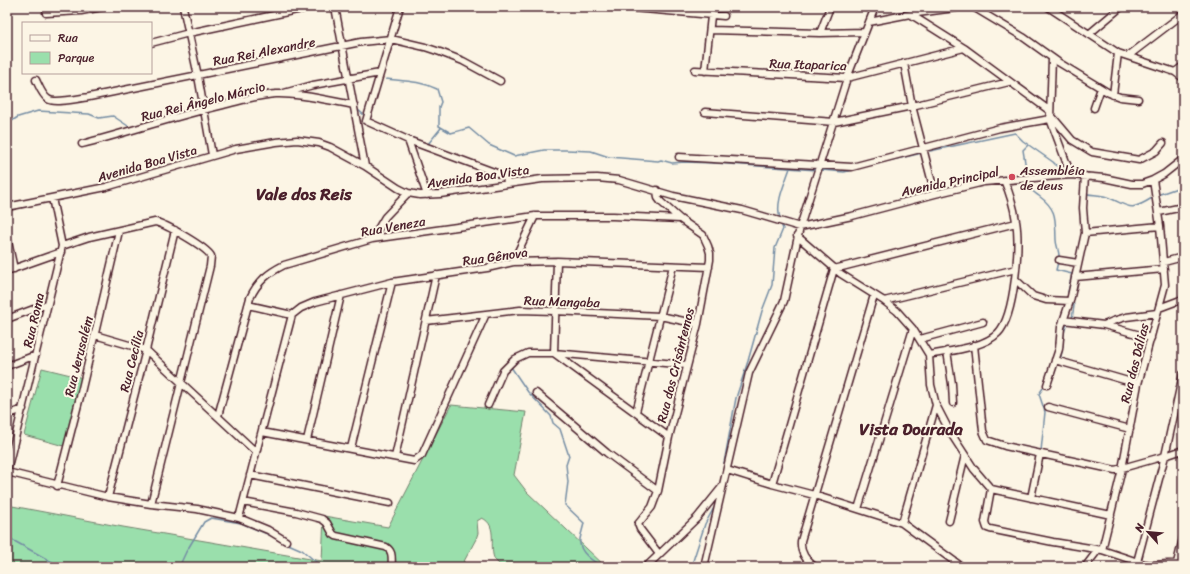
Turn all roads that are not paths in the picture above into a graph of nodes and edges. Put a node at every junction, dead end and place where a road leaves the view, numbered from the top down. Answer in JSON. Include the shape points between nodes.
{"nodes":[{"id":1,"x":102,"y":7,"type":"edge"},
{"id":2,"x":183,"y":7,"type":"edge"},
{"id":3,"x":311,"y":7,"type":"edge"},
{"id":4,"x":334,"y":7,"type":"edge"},
{"id":5,"x":400,"y":7,"type":"edge"},
{"id":6,"x":621,"y":7,"type":"edge"},
{"id":7,"x":712,"y":7,"type":"edge"},
{"id":8,"x":830,"y":7,"type":"edge"},
{"id":9,"x":875,"y":7,"type":"edge"},
{"id":10,"x":962,"y":7,"type":"edge"},
{"id":11,"x":973,"y":7,"type":"edge"},
{"id":12,"x":1121,"y":7,"type":"edge"},
{"id":13,"x":1051,"y":8,"type":"edge"},
{"id":14,"x":46,"y":13,"type":"dead end"},
{"id":15,"x":712,"y":14,"type":"junction"},
{"id":16,"x":910,"y":14,"type":"junction"},
{"id":17,"x":1183,"y":14,"type":"edge"},
{"id":18,"x":724,"y":16,"type":"dead end"},
{"id":19,"x":869,"y":22,"type":"junction"},
{"id":20,"x":710,"y":30,"type":"junction"},
{"id":21,"x":865,"y":32,"type":"junction"},
{"id":22,"x":189,"y":33,"type":"junction"},
{"id":23,"x":820,"y":33,"type":"junction"},
{"id":24,"x":1089,"y":34,"type":"junction"},
{"id":25,"x":391,"y":39,"type":"junction"},
{"id":26,"x":152,"y":43,"type":"edge"},
{"id":27,"x":342,"y":47,"type":"junction"},
{"id":28,"x":964,"y":48,"type":"junction"},
{"id":29,"x":1118,"y":52,"type":"junction"},
{"id":30,"x":1128,"y":56,"type":"junction"},
{"id":31,"x":1052,"y":58,"type":"junction"},
{"id":32,"x":904,"y":63,"type":"junction"},
{"id":33,"x":1183,"y":66,"type":"edge"},
{"id":34,"x":695,"y":70,"type":"dead end"},
{"id":35,"x":705,"y":71,"type":"junction"},
{"id":36,"x":1175,"y":72,"type":"junction"},
{"id":37,"x":380,"y":73,"type":"junction"},
{"id":38,"x":198,"y":76,"type":"junction"},
{"id":39,"x":847,"y":78,"type":"junction"},
{"id":40,"x":1183,"y":78,"type":"edge"},
{"id":41,"x":349,"y":79,"type":"junction"},
{"id":42,"x":36,"y":80,"type":"dead end"},
{"id":43,"x":500,"y":82,"type":"dead end"},
{"id":44,"x":1009,"y":82,"type":"junction"},
{"id":45,"x":1101,"y":88,"type":"junction"},
{"id":46,"x":282,"y":94,"type":"junction"},
{"id":47,"x":1114,"y":95,"type":"junction"},
{"id":48,"x":1138,"y":99,"type":"dead end"},
{"id":49,"x":354,"y":105,"type":"junction"},
{"id":50,"x":912,"y":106,"type":"junction"},
{"id":51,"x":1094,"y":108,"type":"dead end"},
{"id":52,"x":204,"y":110,"type":"junction"},
{"id":53,"x":705,"y":112,"type":"dead end"},
{"id":54,"x":1050,"y":114,"type":"junction"},
{"id":55,"x":366,"y":121,"type":"junction"},
{"id":56,"x":358,"y":122,"type":"junction"},
{"id":57,"x":834,"y":122,"type":"junction"},
{"id":58,"x":408,"y":140,"type":"junction"},
{"id":59,"x":1163,"y":143,"type":"dead end"},
{"id":60,"x":82,"y":144,"type":"dead end"},
{"id":61,"x":924,"y":148,"type":"junction"},
{"id":62,"x":212,"y":155,"type":"junction"},
{"id":63,"x":679,"y":157,"type":"dead end"},
{"id":64,"x":1183,"y":159,"type":"edge"},
{"id":65,"x":820,"y":165,"type":"junction"},
{"id":66,"x":365,"y":166,"type":"junction"},
{"id":67,"x":1071,"y":175,"type":"junction"},
{"id":68,"x":1085,"y":176,"type":"junction"},
{"id":69,"x":1004,"y":180,"type":"junction"},
{"id":70,"x":1153,"y":180,"type":"junction"},
{"id":71,"x":507,"y":183,"type":"junction"},
{"id":72,"x":657,"y":190,"type":"junction"},
{"id":73,"x":408,"y":193,"type":"junction"},
{"id":74,"x":935,"y":194,"type":"junction"},
{"id":75,"x":427,"y":195,"type":"junction"},
{"id":76,"x":52,"y":198,"type":"junction"},
{"id":77,"x":1183,"y":207,"type":"edge"},
{"id":78,"x":7,"y":208,"type":"edge"},
{"id":79,"x":1159,"y":212,"type":"junction"},
{"id":80,"x":535,"y":216,"type":"junction"},
{"id":81,"x":680,"y":219,"type":"junction"},
{"id":82,"x":1016,"y":223,"type":"junction"},
{"id":83,"x":1160,"y":226,"type":"junction"},
{"id":84,"x":800,"y":227,"type":"junction"},
{"id":85,"x":174,"y":230,"type":"junction"},
{"id":86,"x":119,"y":231,"type":"junction"},
{"id":87,"x":1085,"y":233,"type":"junction"},
{"id":88,"x":797,"y":236,"type":"junction"},
{"id":89,"x":7,"y":237,"type":"edge"},
{"id":90,"x":372,"y":239,"type":"junction"},
{"id":91,"x":62,"y":249,"type":"junction"},
{"id":92,"x":1183,"y":257,"type":"edge"},
{"id":93,"x":1059,"y":260,"type":"dead end"},
{"id":94,"x":557,"y":261,"type":"junction"},
{"id":95,"x":513,"y":262,"type":"junction"},
{"id":96,"x":1078,"y":263,"type":"junction"},
{"id":97,"x":673,"y":266,"type":"junction"},
{"id":98,"x":1164,"y":266,"type":"junction"},
{"id":99,"x":709,"y":267,"type":"junction"},
{"id":100,"x":14,"y":269,"type":"junction"},
{"id":101,"x":834,"y":269,"type":"junction"},
{"id":102,"x":1016,"y":269,"type":"junction"},
{"id":103,"x":7,"y":271,"type":"edge"},
{"id":104,"x":436,"y":275,"type":"junction"},
{"id":105,"x":1075,"y":277,"type":"junction"},
{"id":106,"x":1015,"y":279,"type":"junction"},
{"id":107,"x":392,"y":282,"type":"junction"},
{"id":108,"x":341,"y":295,"type":"junction"},
{"id":109,"x":874,"y":295,"type":"junction"},
{"id":110,"x":1183,"y":299,"type":"edge"},
{"id":111,"x":884,"y":301,"type":"junction"},
{"id":112,"x":1070,"y":302,"type":"junction"},
{"id":113,"x":47,"y":304,"type":"junction"},
{"id":114,"x":248,"y":305,"type":"junction"},
{"id":115,"x":554,"y":310,"type":"junction"},
{"id":116,"x":1158,"y":310,"type":"junction"},
{"id":117,"x":486,"y":314,"type":"junction"},
{"id":118,"x":292,"y":316,"type":"junction"},
{"id":119,"x":660,"y":316,"type":"junction"},
{"id":120,"x":7,"y":319,"type":"edge"},
{"id":121,"x":1063,"y":320,"type":"junction"},
{"id":122,"x":426,"y":321,"type":"junction"},
{"id":123,"x":983,"y":322,"type":"dead end"},
{"id":124,"x":698,"y":324,"type":"junction"},
{"id":125,"x":1104,"y":325,"type":"junction"},
{"id":126,"x":913,"y":329,"type":"junction"},
{"id":127,"x":95,"y":335,"type":"junction"},
{"id":128,"x":1151,"y":338,"type":"junction"},
{"id":129,"x":920,"y":339,"type":"junction"},
{"id":130,"x":974,"y":345,"type":"junction"},
{"id":131,"x":146,"y":350,"type":"junction"},
{"id":132,"x":947,"y":351,"type":"junction"},
{"id":133,"x":554,"y":353,"type":"junction"},
{"id":134,"x":36,"y":355,"type":"junction"},
{"id":135,"x":929,"y":355,"type":"junction"},
{"id":136,"x":1055,"y":360,"type":"junction"},
{"id":137,"x":648,"y":362,"type":"junction"},
{"id":138,"x":687,"y":365,"type":"junction"},
{"id":139,"x":7,"y":366,"type":"edge"},
{"id":140,"x":1183,"y":374,"type":"edge"},
{"id":141,"x":181,"y":383,"type":"junction"},
{"id":142,"x":1138,"y":384,"type":"junction"},
{"id":143,"x":1047,"y":385,"type":"dead end"},
{"id":144,"x":536,"y":393,"type":"dead end"},
{"id":145,"x":953,"y":403,"type":"dead end"},
{"id":146,"x":488,"y":405,"type":"dead end"},
{"id":147,"x":936,"y":405,"type":"junction"},
{"id":148,"x":1048,"y":407,"type":"dead end"},
{"id":149,"x":23,"y":409,"type":"junction"},
{"id":150,"x":636,"y":412,"type":"junction"},
{"id":151,"x":7,"y":415,"type":"edge"},
{"id":152,"x":218,"y":416,"type":"junction"},
{"id":153,"x":1130,"y":429,"type":"junction"},
{"id":154,"x":262,"y":432,"type":"junction"},
{"id":155,"x":669,"y":437,"type":"junction"},
{"id":156,"x":307,"y":440,"type":"junction"},
{"id":157,"x":351,"y":448,"type":"junction"},
{"id":158,"x":1183,"y":450,"type":"edge"},
{"id":159,"x":256,"y":452,"type":"junction"},
{"id":160,"x":1040,"y":454,"type":"junction"},
{"id":161,"x":965,"y":455,"type":"junction"},
{"id":162,"x":1165,"y":456,"type":"junction"},
{"id":163,"x":395,"y":457,"type":"junction"},
{"id":164,"x":1122,"y":469,"type":"junction"},
{"id":165,"x":727,"y":471,"type":"junction"},
{"id":166,"x":7,"y":472,"type":"edge"},
{"id":167,"x":250,"y":475,"type":"junction"},
{"id":168,"x":724,"y":484,"type":"junction"},
{"id":169,"x":772,"y":484,"type":"junction"},
{"id":170,"x":57,"y":486,"type":"junction"},
{"id":171,"x":991,"y":489,"type":"junction"},
{"id":172,"x":658,"y":491,"type":"junction"},
{"id":173,"x":814,"y":495,"type":"junction"},
{"id":174,"x":108,"y":498,"type":"junction"},
{"id":175,"x":1031,"y":498,"type":"junction"},
{"id":176,"x":243,"y":502,"type":"junction"},
{"id":177,"x":390,"y":502,"type":"dead end"},
{"id":178,"x":150,"y":504,"type":"junction"},
{"id":179,"x":858,"y":509,"type":"junction"},
{"id":180,"x":1111,"y":515,"type":"junction"},
{"id":181,"x":239,"y":518,"type":"junction"},
{"id":182,"x":949,"y":521,"type":"dead end"},
{"id":183,"x":902,"y":523,"type":"junction"},
{"id":184,"x":1183,"y":538,"type":"edge"},
{"id":185,"x":286,"y":541,"type":"dead end"},
{"id":186,"x":1100,"y":550,"type":"junction"},
{"id":187,"x":659,"y":554,"type":"junction"},
{"id":188,"x":1137,"y":562,"type":"junction"},
{"id":189,"x":1180,"y":563,"type":"edge"},
{"id":190,"x":392,"y":567,"type":"edge"},
{"id":191,"x":646,"y":567,"type":"edge"},
{"id":192,"x":704,"y":567,"type":"edge"},
{"id":193,"x":815,"y":567,"type":"edge"},
{"id":194,"x":962,"y":567,"type":"edge"},
{"id":195,"x":1085,"y":567,"type":"edge"}],
"edges":[{"from":1,"to":14,"type":"street"},
{"from":2,"to":22,"type":"street"},
{"from":3,"to":22,"type":"street"},
{"from":4,"to":27,"type":"street"},
{"from":5,"to":25,"type":"street"},
{"from":6,"to":15,"type":"street"},
{"from":7,"to":15,"type":"street"},
{"from":8,"to":23,"type":"street"},
{"from":9,"to":19,"type":"street"},
{"from":10,"to":16,"type":"street"},
{"from":11,"to":31,"type":"street"},
{"from":12,"to":24,"type":"street"},
{"from":13,"to":24,"type":"street"},
{"from":15,"to":18,"type":"street"},
{"from":15,"to":20,"type":"street"},
{"from":16,"to":19,"type":"street"},
{"from":16,"to":28,"type":"street"},
{"from":17,"to":30,"type":"street"},
{"from":19,"to":21,"type":"street"},
{"from":20,"to":23,"type":"street"},
{"from":20,"to":35,"type":"street"},
{"from":21,"to":23,"type":"street"},
{"from":21,"to":39,"type":"street"},
{"from":22,"to":26,"type":"street"},
{"from":22,"to":38,"type":"street"},
{"from":24,"to":29,"type":"street"},
{"from":25,"to":27,"type":"street","name":"Rua Rei Alexandre"},
{"from":25,"to":37,"type":"street"},
{"from":25,"to":43,"type":"street","name":"Rua Rei Alexandre","via":[[463,61]]},
{"from":27,"to":38,"type":"street","name":"Rua Rei Alexandre"},
{"from":27,"to":41,"type":"street"},
{"from":28,"to":32,"type":"street","name":"Rua Itaparica"},
{"from":28,"to":44,"type":"street"},
{"from":29,"to":30,"type":"street"},
{"from":29,"to":47,"type":"street"},
{"from":30,"to":36,"type":"street"},
{"from":31,"to":45,"type":"street"},
{"from":31,"to":54,"type":"street"},
{"from":32,"to":39,"type":"street","name":"Rua Itaparica"},
{"from":32,"to":50,"type":"street"},
{"from":33,"to":36,"type":"street"},
{"from":34,"to":35,"type":"street","name":"Rua Itaparica"},
{"from":35,"to":39,"type":"street","name":"Rua Itaparica"},
{"from":36,"to":40,"type":"street"},
{"from":37,"to":41,"type":"street"},
{"from":37,"to":55,"type":"street"},
{"from":38,"to":42,"type":"street","name":"Rua Rei Alexandre","via":[[56,101],[46,98]]},
{"from":38,"to":52,"type":"street"},
{"from":39,"to":57,"type":"street"},
{"from":41,"to":46,"type":"street","via":[[313,85]]},
{"from":41,"to":49,"type":"street"},
{"from":44,"to":50,"type":"street"},
{"from":44,"to":54,"type":"street"},
{"from":45,"to":47,"type":"street"},
{"from":45,"to":51,"type":"street"},
{"from":46,"to":49,"type":"street","name":"Rua Rei Ângelo Márcio"},
{"from":46,"to":52,"type":"street","name":"Rua Rei Ângelo Márcio"},
{"from":47,"to":48,"type":"street"},
{"from":49,"to":56,"type":"street"},
{"from":50,"to":57,"type":"street"},
{"from":50,"to":61,"type":"street"},
{"from":52,"to":60,"type":"street","name":"Rua Rei Ângelo Márcio"},
{"from":52,"to":62,"type":"street"},
{"from":53,"to":57,"type":"street"},
{"from":54,"to":59,"type":"street","via":[[1072,140],[1092,152],[1139,160],[1156,151]]},
{"from":54,"to":61,"type":"street"},
{"from":54,"to":67,"type":"street"},
{"from":55,"to":56,"type":"street"},
{"from":55,"to":58,"type":"street"},
{"from":56,"to":66,"type":"street"},
{"from":57,"to":65,"type":"street"},
{"from":58,"to":71,"type":"street","via":[[502,175]]},
{"from":58,"to":75,"type":"street"},
{"from":61,"to":65,"type":"street","via":[[852,166]]},
{"from":61,"to":74,"type":"street"},
{"from":62,"to":66,"type":"street","name":"Avenida Boa Vista","via":[[256,145],[297,140],[326,145]]},
{"from":62,"to":76,"type":"street","name":"Avenida Boa Vista","via":[[133,180]]},
{"from":63,"to":65,"type":"street"},
{"from":64,"to":70,"type":"street","name":"Avenida Principal","via":[[1169,172]]},
{"from":65,"to":84,"type":"street"},
{"from":66,"to":73,"type":"street","name":"Avenida Boa Vista"},
{"from":67,"to":68,"type":"street","name":"Avenida Principal"},
{"from":67,"to":69,"type":"street","name":"Avenida Principal"},
{"from":68,"to":70,"type":"street","name":"Avenida Principal","via":[[1132,184]]},
{"from":68,"to":87,"type":"street"},
{"from":69,"to":74,"type":"street","name":"Avenida Principal","via":[[984,182]]},
{"from":69,"to":82,"type":"street","via":[[1010,193]]},
{"from":70,"to":79,"type":"street","name":"Rua das Dálias"},
{"from":71,"to":72,"type":"street","name":"Avenida Boa Vista","via":[[542,179],[597,178],[620,180]]},
{"from":71,"to":75,"type":"street","name":"Avenida Boa Vista"},
{"from":72,"to":81,"type":"street","name":"Rua dos Crisântemos","via":[[658,198]]},
{"from":72,"to":84,"type":"street","name":"Avenida Boa Vista"},
{"from":73,"to":75,"type":"street","name":"Avenida Boa Vista"},
{"from":73,"to":90,"type":"street","via":[[385,217]]},
{"from":74,"to":84,"type":"street","name":"Avenida Principal"},
{"from":76,"to":78,"type":"street","name":"Avenida Boa Vista"},
{"from":76,"to":91,"type":"street","name":"Rua Roma"},
{"from":77,"to":79,"type":"street"},
{"from":79,"to":83,"type":"street","name":"Rua das Dálias"},
{"from":80,"to":81,"type":"street","name":"Rua Veneza"},
{"from":80,"to":90,"type":"street","name":"Rua Veneza"},
{"from":80,"to":95,"type":"street"},
{"from":81,"to":99,"type":"street","name":"Rua dos Crisântemos","via":[[699,231],[706,240],[710,253]]},
{"from":82,"to":101,"type":"street"},
{"from":82,"to":102,"type":"street"},
{"from":83,"to":87,"type":"street"},
{"from":83,"to":98,"type":"street","name":"Rua das Dálias"},
{"from":84,"to":88,"type":"street"},
{"from":85,"to":86,"type":"street","via":[[155,222]]},
{"from":85,"to":131,"type":"street","name":"Rua Cecília"},
{"from":85,"to":141,"type":"street","via":[[208,251],[211,256]]},
{"from":86,"to":91,"type":"street","via":[[89,237]]},
{"from":86,"to":127,"type":"street","name":"Rua Jerusalém"},
{"from":87,"to":96,"type":"street"},
{"from":88,"to":101,"type":"street"},
{"from":88,"to":165,"type":"street","via":[[784,301],[749,373]]},
{"from":89,"to":100,"type":"street"},
{"from":90,"to":114,"type":"street","name":"Rua Veneza","via":[[284,265],[272,271],[257,285]]},
{"from":91,"to":100,"type":"street"},
{"from":91,"to":113,"type":"street","name":"Rua Roma"},
{"from":92,"to":98,"type":"street"},
{"from":93,"to":96,"type":"street"},
{"from":94,"to":95,"type":"street","name":"Rua Gênova"},
{"from":94,"to":97,"type":"street","name":"Rua Gênova"},
{"from":94,"to":115,"type":"street"},
{"from":95,"to":104,"type":"street","name":"Rua Gênova"},
{"from":96,"to":105,"type":"street"},
{"from":97,"to":99,"type":"street","name":"Rua Gênova"},
{"from":97,"to":119,"type":"street"},
{"from":98,"to":105,"type":"street"},
{"from":98,"to":116,"type":"street","name":"Rua das Dálias","via":[[1165,284]]},
{"from":99,"to":124,"type":"street","name":"Rua dos Crisântemos"},
{"from":100,"to":103,"type":"street"},
{"from":101,"to":109,"type":"street"},
{"from":101,"to":169,"type":"street"},
{"from":102,"to":106,"type":"street"},
{"from":102,"to":111,"type":"street"},
{"from":104,"to":107,"type":"street","name":"Rua Gênova"},
{"from":104,"to":122,"type":"street"},
{"from":105,"to":112,"type":"street"},
{"from":106,"to":112,"type":"street","via":[[1033,296]]},
{"from":106,"to":130,"type":"street","via":[[1009,313],[1001,330],[994,337]]},
{"from":107,"to":108,"type":"street","name":"Rua Gênova"},
{"from":107,"to":157,"type":"street"},
{"from":108,"to":118,"type":"street","name":"Rua Gênova","via":[[306,305]]},
{"from":108,"to":156,"type":"street"},
{"from":109,"to":111,"type":"street"},
{"from":109,"to":173,"type":"street"},
{"from":110,"to":116,"type":"street"},
{"from":111,"to":126,"type":"street"},
{"from":112,"to":121,"type":"street"},
{"from":113,"to":120,"type":"street"},
{"from":113,"to":134,"type":"street","name":"Rua Roma"},
{"from":114,"to":118,"type":"street"},
{"from":114,"to":152,"type":"street","name":"Rua Veneza"},
{"from":115,"to":117,"type":"street","name":"Rua Mangaba"},
{"from":115,"to":119,"type":"street","name":"Rua Mangaba"},
{"from":115,"to":133,"type":"street"},
{"from":116,"to":125,"type":"street"},
{"from":116,"to":128,"type":"street","name":"Rua das Dálias"},
{"from":117,"to":122,"type":"street","name":"Rua Mangaba"},
{"from":117,"to":163,"type":"street","via":[[422,455],[414,461]]},
{"from":118,"to":154,"type":"street"},
{"from":119,"to":124,"type":"street","name":"Rua Mangaba"},
{"from":119,"to":137,"type":"street"},
{"from":121,"to":125,"type":"street"},
{"from":121,"to":136,"type":"street"},
{"from":122,"to":163,"type":"street"},
{"from":123,"to":129,"type":"street"},
{"from":124,"to":138,"type":"street","name":"Rua dos Crisântemos"},
{"from":125,"to":128,"type":"street"},
{"from":126,"to":129,"type":"street"},
{"from":126,"to":179,"type":"street"},
{"from":127,"to":131,"type":"street"},
{"from":127,"to":170,"type":"street","name":"Rua Jerusalém"},
{"from":128,"to":142,"type":"street","name":"Rua das Dálias"},
{"from":129,"to":135,"type":"street"},
{"from":130,"to":132,"type":"street"},
{"from":130,"to":160,"type":"street","via":[[985,438]]},
{"from":131,"to":141,"type":"street"},
{"from":131,"to":174,"type":"street","name":"Rua Cecília"},
{"from":132,"to":135,"type":"street"},
{"from":132,"to":145,"type":"street"},
{"from":133,"to":137,"type":"street"},
{"from":133,"to":146,"type":"street","via":[[528,353],[509,364],[499,378]]},
{"from":133,"to":150,"type":"street"},
{"from":134,"to":139,"type":"street"},
{"from":134,"to":149,"type":"street","name":"Rua Roma"},
{"from":135,"to":147,"type":"street","via":[[931,385]]},
{"from":136,"to":142,"type":"street"},
{"from":136,"to":143,"type":"street"},
{"from":137,"to":138,"type":"street"},
{"from":137,"to":150,"type":"street"},
{"from":138,"to":155,"type":"street","name":"Rua dos Crisântemos"},
{"from":140,"to":162,"type":"street"},
{"from":141,"to":152,"type":"street"},
{"from":141,"to":178,"type":"street"},
{"from":142,"to":153,"type":"street","name":"Rua das Dálias"},
{"from":144,"to":172,"type":"street","via":[[607,453]]},
{"from":147,"to":161,"type":"street"},
{"from":147,"to":183,"type":"street"},
{"from":148,"to":153,"type":"street"},
{"from":149,"to":151,"type":"street"},
{"from":149,"to":166,"type":"street","name":"Rua Roma"},
{"from":150,"to":155,"type":"street"},
{"from":152,"to":159,"type":"street"},
{"from":153,"to":164,"type":"street","name":"Rua das Dálias"},
{"from":154,"to":156,"type":"street"},
{"from":154,"to":159,"type":"street"},
{"from":155,"to":172,"type":"street","name":"Rua dos Crisântemos"},
{"from":156,"to":157,"type":"street"},
{"from":157,"to":163,"type":"street"},
{"from":158,"to":162,"type":"street"},
{"from":159,"to":167,"type":"street"},
{"from":160,"to":164,"type":"street","via":[[1115,470]]},
{"from":160,"to":175,"type":"street"},
{"from":161,"to":171,"type":"street"},
{"from":161,"to":182,"type":"street"},
{"from":162,"to":164,"type":"street"},
{"from":162,"to":188,"type":"street"},
{"from":164,"to":180,"type":"street","name":"Rua das Dálias"},
{"from":165,"to":168,"type":"street"},
{"from":165,"to":169,"type":"street"},
{"from":166,"to":170,"type":"street"},
{"from":167,"to":176,"type":"street"},
{"from":167,"to":177,"type":"street"},
{"from":168,"to":187,"type":"street","via":[[697,518]]},
{"from":168,"to":192,"type":"street"},
{"from":169,"to":173,"type":"street"},
{"from":170,"to":174,"type":"street"},
{"from":171,"to":175,"type":"street"},
{"from":171,"to":186,"type":"street","via":[[985,522],[985,526],[990,529]]},
{"from":172,"to":187,"type":"street","name":"Rua dos Crisântemos","via":[[652,507],[638,524]]},
{"from":173,"to":179,"type":"street"},
{"from":173,"to":193,"type":"street","via":[[800,547],[805,558]]},
{"from":174,"to":178,"type":"street"},
{"from":175,"to":180,"type":"street"},
{"from":176,"to":181,"type":"street"},
{"from":176,"to":190,"type":"street","via":[[322,519],[336,536],[390,549]]},
{"from":178,"to":181,"type":"street","via":[[197,509]]},
{"from":179,"to":183,"type":"street"},
{"from":180,"to":186,"type":"street","name":"Rua das Dálias"},
{"from":181,"to":185,"type":"street"},
{"from":183,"to":194,"type":"street"},
{"from":184,"to":189,"type":"street"},
{"from":186,"to":188,"type":"street"},
{"from":186,"to":195,"type":"street","name":"Rua das Dálias"},
{"from":187,"to":191,"type":"street"},
{"from":188,"to":189,"type":"street","via":[[1153,565]]}]}
